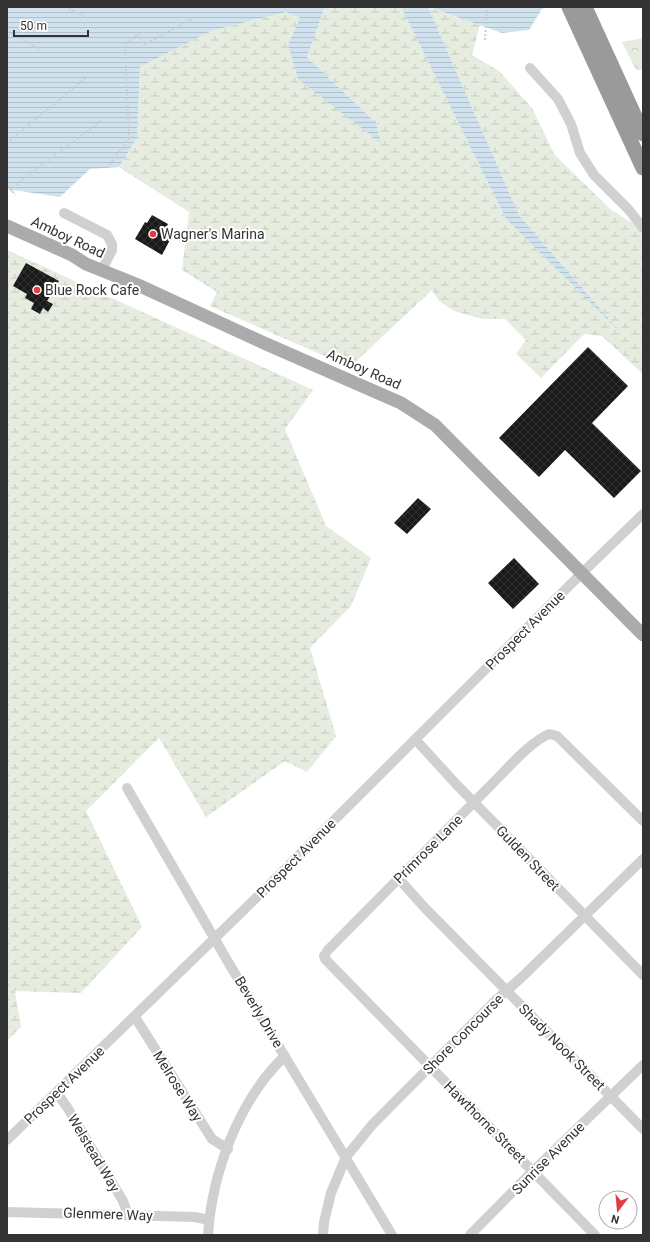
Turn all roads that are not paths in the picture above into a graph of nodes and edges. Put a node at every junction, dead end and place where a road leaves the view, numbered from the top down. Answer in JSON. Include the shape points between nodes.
{"nodes":[{"id":1,"x":579,"y":12,"type":"edge"},
{"id":2,"x":530,"y":68,"type":"dead end"},
{"id":3,"x":643,"y":134,"type":"edge"},
{"id":4,"x":643,"y":168,"type":"edge"},
{"id":5,"x":64,"y":213,"type":"dead end"},
{"id":6,"x":7,"y":226,"type":"edge"},
{"id":7,"x":643,"y":228,"type":"edge"},
{"id":8,"x":102,"y":270,"type":"junction"},
{"id":9,"x":643,"y":514,"type":"edge"},
{"id":10,"x":582,"y":573,"type":"junction"},
{"id":11,"x":643,"y":635,"type":"edge"},
{"id":12,"x":415,"y":739,"type":"junction"},
{"id":13,"x":127,"y":788,"type":"dead end"},
{"id":14,"x":474,"y":802,"type":"junction"},
{"id":15,"x":643,"y":821,"type":"edge"},
{"id":16,"x":643,"y":858,"type":"edge"},
{"id":17,"x":399,"y":879,"type":"junction"},
{"id":18,"x":585,"y":916,"type":"junction"},
{"id":19,"x":215,"y":938,"type":"junction"},
{"id":20,"x":324,"y":956,"type":"joint"},
{"id":21,"x":643,"y":975,"type":"edge"},
{"id":22,"x":507,"y":991,"type":"junction"},
{"id":23,"x":135,"y":1016,"type":"junction"},
{"id":24,"x":285,"y":1056,"type":"junction"},
{"id":25,"x":643,"y":1065,"type":"edge"},
{"id":26,"x":430,"y":1067,"type":"junction"},
{"id":27,"x":56,"y":1093,"type":"junction"},
{"id":28,"x":611,"y":1096,"type":"junction"},
{"id":29,"x":643,"y":1129,"type":"edge"},
{"id":30,"x":7,"y":1140,"type":"edge"},
{"id":31,"x":228,"y":1148,"type":"junction"},
{"id":32,"x":346,"y":1157,"type":"junction"},
{"id":33,"x":533,"y":1171,"type":"junction"},
{"id":34,"x":7,"y":1212,"type":"edge"},
{"id":35,"x":128,"y":1215,"type":"junction"},
{"id":36,"x":209,"y":1220,"type":"junction"},
{"id":37,"x":208,"y":1235,"type":"edge"},
{"id":38,"x":323,"y":1235,"type":"edge"},
{"id":39,"x":392,"y":1235,"type":"edge"},
{"id":40,"x":470,"y":1235,"type":"edge"},
{"id":41,"x":595,"y":1235,"type":"edge"}],
"edges":[{"from":1,"to":3,"type":"highway"},
{"from":1,"to":4,"type":"highway"},
{"from":2,"to":7,"type":"street","via":[[558,99],[571,124],[580,153],[594,175]]},
{"from":5,"to":8,"type":"street","via":[[107,235],[112,250]]},
{"from":6,"to":8,"type":"main road","name":"Amboy Road"},
{"from":8,"to":10,"type":"main road","name":"Amboy Road","via":[[401,403],[416,412],[435,425]]},
{"from":9,"to":10,"type":"street","name":"Prospect Avenue"},
{"from":10,"to":11,"type":"main road","name":"Amboy Road"},
{"from":10,"to":12,"type":"street","name":"Prospect Avenue"},
{"from":12,"to":14,"type":"street","name":"Gulden Street"},
{"from":12,"to":19,"type":"street","name":"Prospect Avenue"},
{"from":13,"to":19,"type":"street","name":"Beverly Drive"},
{"from":14,"to":15,"type":"street","name":"Primrose Lane","via":[[534,744],[549,734],[557,736]]},
{"from":14,"to":17,"type":"street","name":"Primrose Lane"},
{"from":14,"to":18,"type":"street","name":"Gulden Street"},
{"from":16,"to":18,"type":"street","name":"Shore Concourse"},
{"from":17,"to":20,"type":"street","name":"Primrose Lane"},
{"from":17,"to":22,"type":"street","name":"Shady Nook Street"},
{"from":18,"to":21,"type":"street","name":"Gulden Street"},
{"from":18,"to":22,"type":"street","name":"Shore Concourse"},
{"from":19,"to":23,"type":"street","name":"Prospect Avenue"},
{"from":19,"to":24,"type":"street","name":"Beverly Drive"},
{"from":20,"to":26,"type":"street","name":"Hawthorne Street"},
{"from":22,"to":26,"type":"street","name":"Shore Concourse"},
{"from":22,"to":28,"type":"street","name":"Shady Nook Street"},
{"from":23,"to":27,"type":"street","name":"Prospect Avenue"},
{"from":23,"to":31,"type":"street","name":"Melrose Way","via":[[212,1139]]},
{"from":24,"to":31,"type":"street","via":[[272,1068],[254,1094]]},
{"from":24,"to":32,"type":"street","name":"Beverly Drive"},
{"from":25,"to":28,"type":"street","name":"Sunrise Avenue"},
{"from":26,"to":32,"type":"street","name":"Shore Concourse","via":[[372,1126]]},
{"from":26,"to":33,"type":"street","name":"Hawthorne Street"},
{"from":27,"to":30,"type":"street","name":"Prospect Avenue"},
{"from":27,"to":35,"type":"street","name":"Welstead Way","via":[[123,1201]]},
{"from":28,"to":29,"type":"street","name":"Shady Nook Street"},
{"from":28,"to":33,"type":"street","name":"Sunrise Avenue"},
{"from":31,"to":36,"type":"street","via":[[220,1165]]},
{"from":32,"to":38,"type":"street","name":"Shore Concourse","via":[[329,1201]]},
{"from":32,"to":39,"type":"street","name":"Beverly Drive"},
{"from":33,"to":40,"type":"street","name":"Sunrise Avenue"},
{"from":33,"to":41,"type":"street","name":"Hawthorne Street"},
{"from":34,"to":35,"type":"street","name":"Glenmere Way"},
{"from":35,"to":36,"type":"street","name":"Glenmere Way"},
{"from":36,"to":37,"type":"street"}]}
